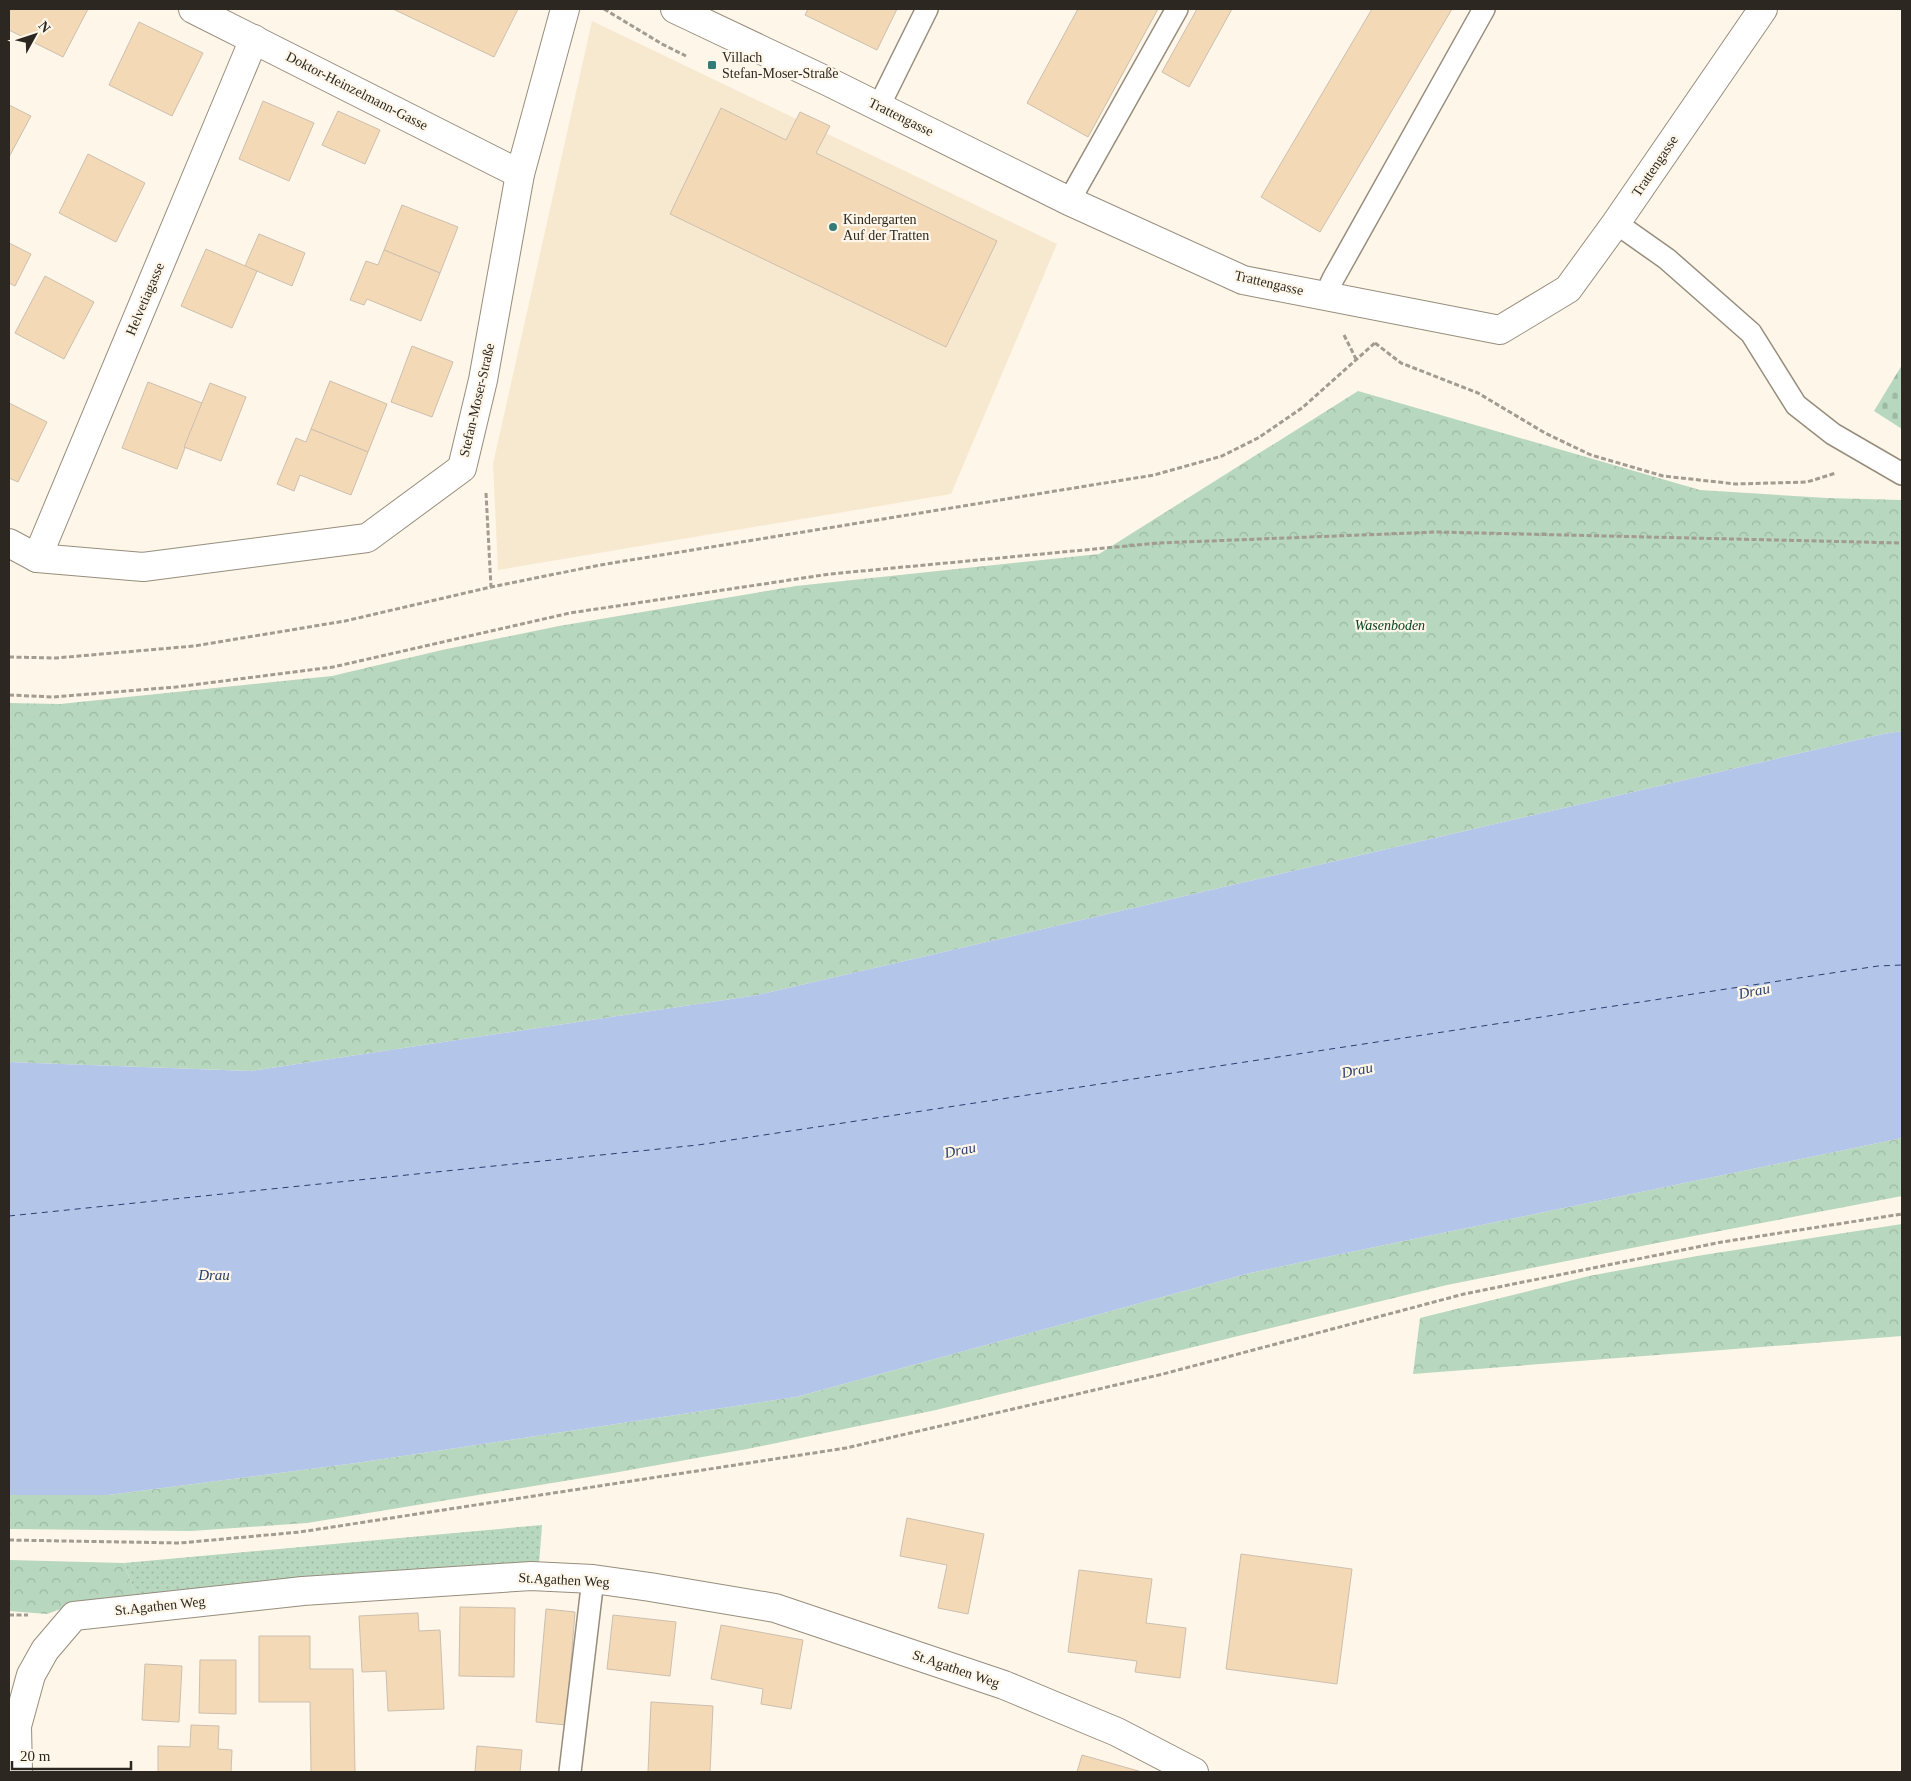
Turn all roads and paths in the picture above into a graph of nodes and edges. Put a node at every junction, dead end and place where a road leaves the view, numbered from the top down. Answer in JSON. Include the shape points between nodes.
{"nodes":[{"id":1,"x":193,"y":9,"type":"edge"},
{"id":2,"x":566,"y":9,"type":"edge"},
{"id":3,"x":675,"y":9,"type":"edge"},
{"id":4,"x":927,"y":9,"type":"edge"},
{"id":5,"x":1177,"y":9,"type":"edge"},
{"id":6,"x":1484,"y":9,"type":"edge"},
{"id":7,"x":1763,"y":9,"type":"edge"},
{"id":8,"x":254,"y":39,"type":"junction"},
{"id":9,"x":879,"y":106,"type":"junction"},
{"id":10,"x":520,"y":174,"type":"junction"},
{"id":11,"x":1069,"y":201,"type":"junction"},
{"id":12,"x":1616,"y":223,"type":"junction"},
{"id":13,"x":1325,"y":296,"type":"junction"},
{"id":14,"x":1422,"y":314,"type":"junction"},
{"id":15,"x":1374,"y":343,"type":"junction"},
{"id":16,"x":1876,"y":459,"type":"junction"},
{"id":17,"x":462,"y":468,"type":"junction"},
{"id":18,"x":1902,"y":474,"type":"edge"},
{"id":19,"x":9,"y":543,"type":"edge"},
{"id":20,"x":1902,"y":543,"type":"edge"},
{"id":21,"x":37,"y":558,"type":"junction"},
{"id":22,"x":491,"y":587,"type":"junction"},
{"id":23,"x":9,"y":657,"type":"edge"},
{"id":24,"x":9,"y":695,"type":"edge"},
{"id":25,"x":1902,"y":1214,"type":"edge"},
{"id":26,"x":9,"y":1540,"type":"edge"},
{"id":27,"x":593,"y":1579,"type":"junction"},
{"id":28,"x":18,"y":1772,"type":"edge"},
{"id":29,"x":570,"y":1772,"type":"edge"},
{"id":30,"x":1194,"y":1772,"type":"edge"}],
"edges":[{"from":1,"to":8,"type":"street","name":"Doktor-Heinzelmann-Gasse"},
{"from":2,"to":10,"type":"street","name":"Stefan-Moser-Straße"},
{"from":3,"to":9,"type":"street","name":"Trattengasse"},
{"from":4,"to":9,"type":"lane"},
{"from":5,"to":11,"type":"lane"},
{"from":6,"to":13,"type":"lane"},
{"from":7,"to":12,"type":"street","name":"Trattengasse"},
{"from":8,"to":10,"type":"street","name":"Doktor-Heinzelmann-Gasse"},
{"from":8,"to":21,"type":"street","name":"Helvetiagasse"},
{"from":9,"to":11,"type":"street","name":"Trattengasse"},
{"from":10,"to":17,"type":"street","name":"Stefan-Moser-Straße","via":[[483,380]]},
{"from":11,"to":13,"type":"street","name":"Trattengasse","via":[[1243,280]]},
{"from":12,"to":14,"type":"street","name":"Trattengasse","via":[[1568,289],[1500,330]]},
{"from":12,"to":16,"type":"lane","via":[[1667,259],[1751,333],[1796,406],[1833,434]]},
{"from":13,"to":14,"type":"street","name":"Trattengasse"},
{"from":14,"to":15,"type":"path"},
{"from":15,"to":16,"type":"path","via":[[1401,363],[1478,393],[1545,434],[1591,455],[1663,476],[1736,484],[1807,482]]},
{"from":15,"to":22,"type":"path","via":[[1302,408],[1258,438],[1222,456],[1154,476],[610,564]]},
{"from":16,"to":18,"type":"lane"},
{"from":17,"to":21,"type":"street","name":"Stefan-Moser-Straße","via":[[367,538],[143,567]]},
{"from":17,"to":22,"type":"path","via":[[485,478]]},
{"from":19,"to":21,"type":"street","name":"Stefan-Moser-Straße"},
{"from":20,"to":24,"type":"path","via":[[1437,532],[1158,543],[830,574],[570,613],[333,667],[166,688],[53,697]]},
{"from":22,"to":23,"type":"path","via":[[345,621],[194,646],[56,658]]},
{"from":25,"to":26,"type":"path","via":[[1722,1242],[1464,1294],[1164,1374],[846,1448],[300,1532],[180,1543]]},
{"from":27,"to":28,"type":"street","name":"St.Agathen Weg","via":[[531,1576],[303,1591],[74,1616],[45,1650],[31,1675],[17,1726]]},
{"from":27,"to":29,"type":"lane"},
{"from":27,"to":30,"type":"street","name":"St.Agathen Weg","via":[[774,1608],[1004,1685],[1117,1732]]}]}
